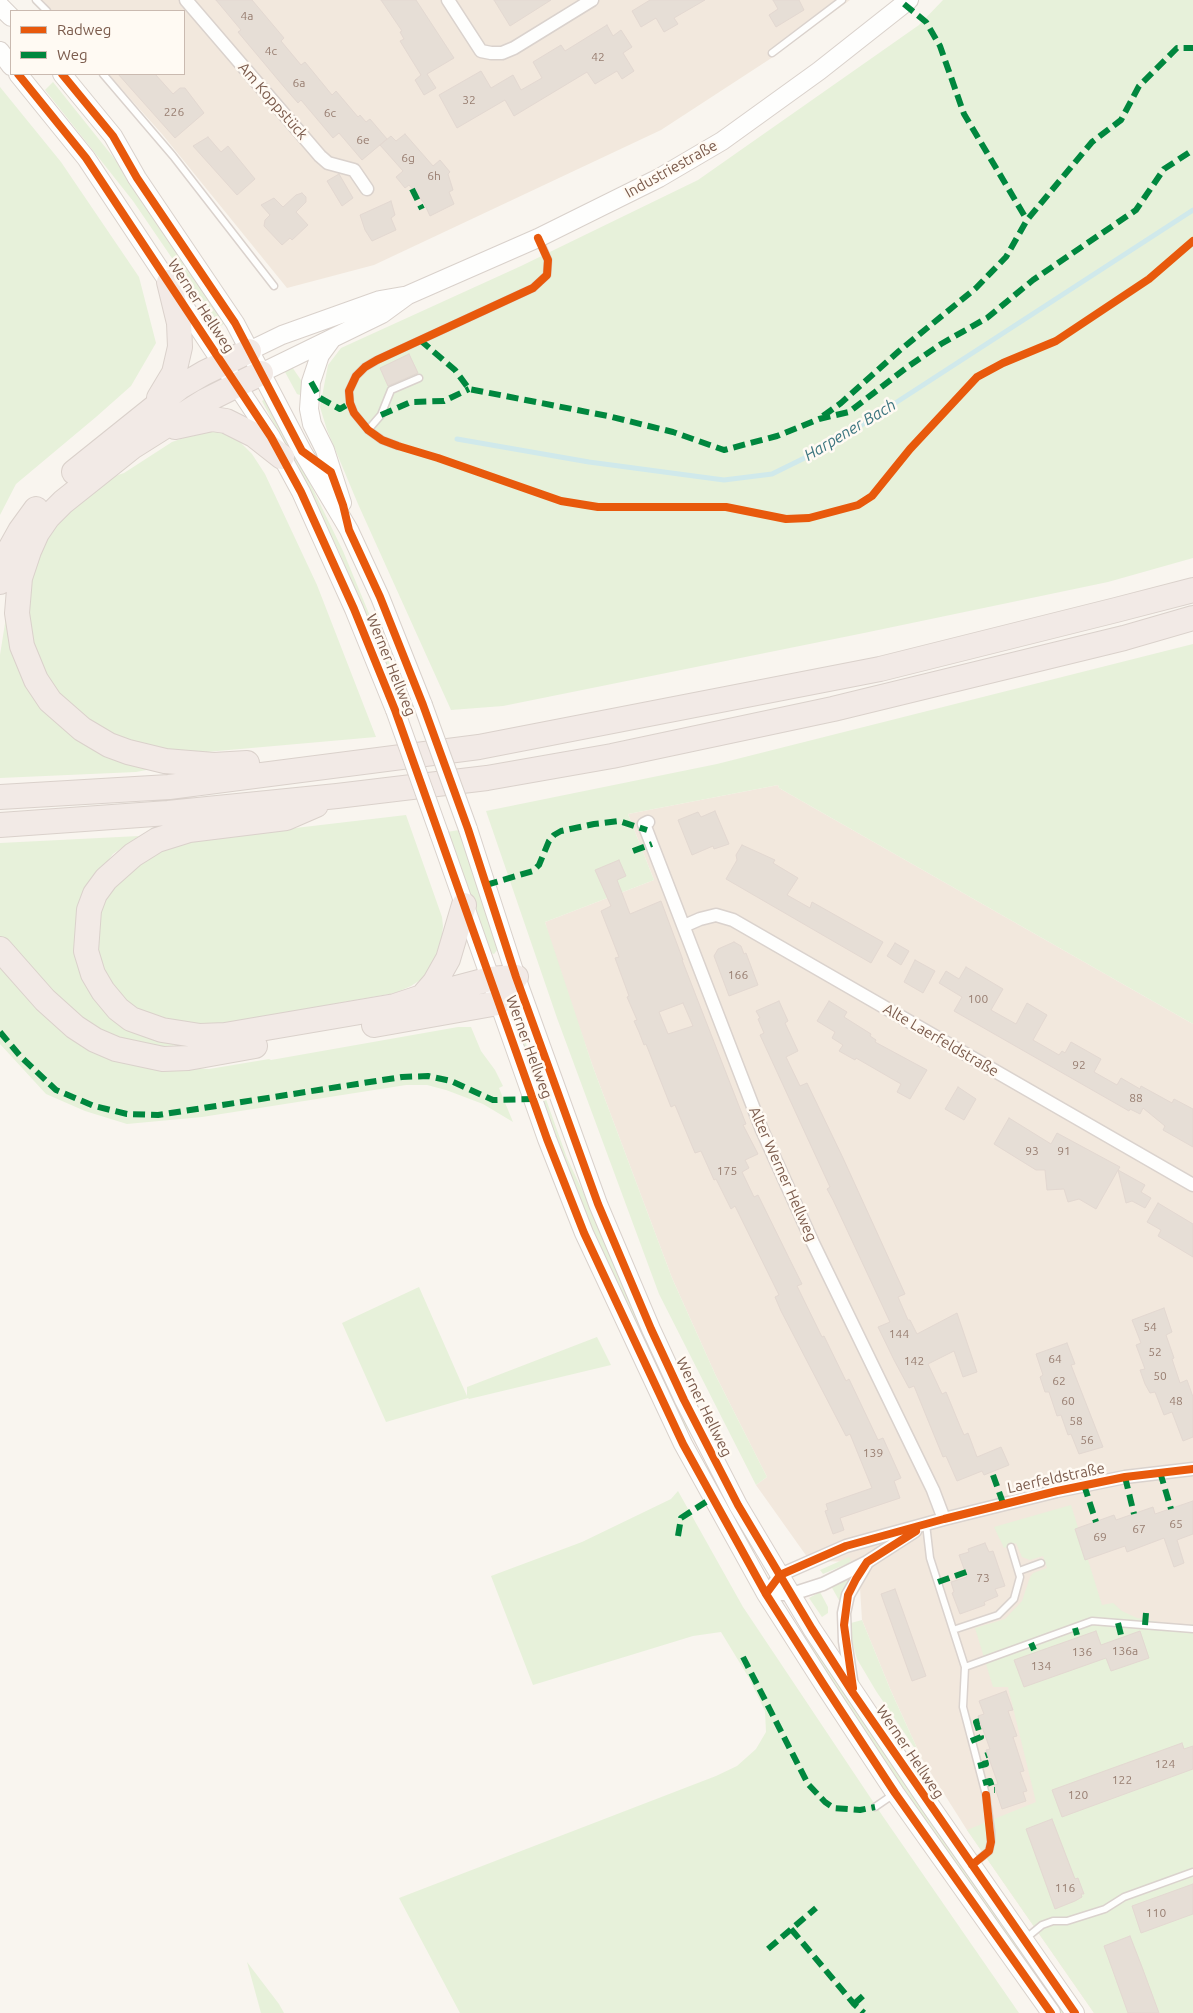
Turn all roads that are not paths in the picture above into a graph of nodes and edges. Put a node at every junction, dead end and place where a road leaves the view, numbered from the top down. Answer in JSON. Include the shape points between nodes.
{"nodes":[{"id":1,"x":36,"y":0,"type":"edge"},
{"id":2,"x":186,"y":0,"type":"edge"},
{"id":3,"x":448,"y":0,"type":"edge"},
{"id":4,"x":592,"y":0,"type":"edge"},
{"id":5,"x":842,"y":0,"type":"edge"},
{"id":6,"x":904,"y":1,"type":"edge"},
{"id":7,"x":0,"y":6,"type":"edge"},
{"id":8,"x":46,"y":10,"type":"edge"},
{"id":9,"x":10,"y":16,"type":"edge"},
{"id":10,"x":0,"y":51,"type":"edge"},
{"id":11,"x":772,"y":53,"type":"dead end"},
{"id":12,"x":10,"y":65,"type":"edge"},
{"id":13,"x":19,"y":75,"type":"edge"},
{"id":14,"x":63,"y":75,"type":"edge"},
{"id":15,"x":104,"y":75,"type":"edge"},
{"id":16,"x":367,"y":189,"type":"dead end"},
{"id":17,"x":538,"y":238,"type":"junction"},
{"id":18,"x":169,"y":282,"type":"junction"},
{"id":19,"x":274,"y":286,"type":"dead end"},
{"id":20,"x":408,"y":295,"type":"junction"},
{"id":21,"x":333,"y":338,"type":"junction"},
{"id":22,"x":248,"y":351,"type":"junction"},
{"id":23,"x":222,"y":364,"type":"junction"},
{"id":24,"x":261,"y":373,"type":"junction"},
{"id":25,"x":419,"y":378,"type":"dead end"},
{"id":26,"x":237,"y":385,"type":"junction"},
{"id":27,"x":152,"y":408,"type":"junction"},
{"id":28,"x":368,"y":430,"type":"junction"},
{"id":29,"x":156,"y":432,"type":"junction"},
{"id":30,"x":398,"y":446,"type":"dead end"},
{"id":31,"x":282,"y":456,"type":"junction"},
{"id":32,"x":331,"y":472,"type":"joint"},
{"id":33,"x":349,"y":530,"type":"junction"},
{"id":34,"x":0,"y":582,"type":"edge"},
{"id":35,"x":1193,"y":590,"type":"edge"},
{"id":36,"x":1193,"y":618,"type":"edge"},
{"id":37,"x":479,"y":747,"type":"junction"},
{"id":38,"x":338,"y":796,"type":"junction"},
{"id":39,"x":0,"y":797,"type":"edge"},
{"id":40,"x":648,"y":822,"type":"dead end"},
{"id":41,"x":0,"y":825,"type":"edge"},
{"id":42,"x":464,"y":905,"type":"junction"},
{"id":43,"x":684,"y":926,"type":"junction"},
{"id":44,"x":0,"y":949,"type":"edge"},
{"id":45,"x":516,"y":977,"type":"junction"},
{"id":46,"x":490,"y":979,"type":"junction"},
{"id":47,"x":422,"y":997,"type":"junction"},
{"id":48,"x":498,"y":1003,"type":"junction"},
{"id":49,"x":1193,"y":1185,"type":"edge"},
{"id":50,"x":1193,"y":1469,"type":"edge"},
{"id":51,"x":944,"y":1519,"type":"junction"},
{"id":52,"x":926,"y":1524,"type":"junction"},
{"id":53,"x":1011,"y":1547,"type":"dead end"},
{"id":54,"x":868,"y":1562,"type":"junction"},
{"id":55,"x":1041,"y":1564,"type":"dead end"},
{"id":56,"x":1019,"y":1571,"type":"junction"},
{"id":57,"x":780,"y":1575,"type":"junction"},
{"id":58,"x":766,"y":1594,"type":"junction"},
{"id":59,"x":792,"y":1594,"type":"junction"},
{"id":60,"x":1193,"y":1629,"type":"edge"},
{"id":61,"x":953,"y":1630,"type":"junction"},
{"id":62,"x":965,"y":1667,"type":"junction"},
{"id":63,"x":854,"y":1693,"type":"junction"},
{"id":64,"x":895,"y":1793,"type":"junction"},
{"id":65,"x":875,"y":1808,"type":"dead end"},
{"id":66,"x":972,"y":1865,"type":"junction"},
{"id":67,"x":1193,"y":1872,"type":"edge"},
{"id":68,"x":1024,"y":1939,"type":"junction"},
{"id":69,"x":1050,"y":2013,"type":"edge"},
{"id":70,"x":1075,"y":2013,"type":"edge"}],
"edges":[{"from":1,"to":8,"type":"lane"},
{"from":2,"to":16,"type":"street","name":"Am Koppstück","via":[[320,156],[328,163],[354,170]]},
{"from":3,"to":4,"type":"street","via":[[482,51],[491,54],[514,48]]},
{"from":5,"to":11,"type":"lane"},
{"from":6,"to":17,"type":"main road","name":"Industriestraße","via":[[820,71],[722,141],[659,178]]},
{"from":7,"to":9,"type":"main road"},
{"from":10,"to":12,"type":"main road"},
{"from":13,"to":18,"type":"main road","name":"Werner Hellweg","via":[[86,158]]},
{"from":14,"to":22,"type":"main road","name":"Werner Hellweg","via":[[113,136],[137,178],[235,323]]},
{"from":15,"to":19,"type":"lane","via":[[173,156]]},
{"from":17,"to":20,"type":"main road","name":"Industriestraße"},
{"from":17,"to":28,"type":"lane","via":[[548,260],[547,275],[533,288],[377,360],[356,376],[349,391],[350,403]]},
{"from":18,"to":23,"type":"main road","name":"Werner Hellweg"},
{"from":18,"to":27,"type":"highway","via":[[179,323],[180,346],[174,373]]},
{"from":20,"to":21,"type":"main road","name":"Industriestraße","via":[[382,314]]},
{"from":20,"to":22,"type":"main road","name":"Industriestraße","via":[[380,300],[282,335]]},
{"from":21,"to":24,"type":"main road","name":"Industriestraße"},
{"from":21,"to":32,"type":"main road","name":"Industriestraße","via":[[320,355],[311,382],[309,409]]},
{"from":22,"to":23,"type":"highway"},
{"from":22,"to":24,"type":"main road","name":"Werner Hellweg"},
{"from":23,"to":26,"type":"main road","name":"Werner Hellweg"},
{"from":23,"to":27,"type":"highway","via":[[180,387]]},
{"from":24,"to":26,"type":"highway"},
{"from":24,"to":33,"type":"main road","name":"Werner Hellweg"},
{"from":25,"to":28,"type":"lane","via":[[391,390],[381,415]]},
{"from":26,"to":29,"type":"highway"},
{"from":26,"to":31,"type":"main road","name":"Werner Hellweg"},
{"from":27,"to":34,"type":"highway","via":[[48,496],[20,531]]},
{"from":28,"to":30,"type":"lane"},
{"from":29,"to":31,"type":"highway","via":[[199,421],[226,421]]},
{"from":29,"to":37,"type":"highway","via":[[63,502],[37,532],[24,564],[17,613],[22,646],[36,680],[60,711],[82,729],[110,745],[147,757],[182,763],[262,762],[434,739]]},
{"from":31,"to":42,"type":"main road","name":"Werner Hellweg","bridge":true,"via":[[354,608],[395,710]]},
{"from":32,"to":33,"type":"main road","name":"Werner Hellweg"},
{"from":33,"to":45,"type":"main road","name":"Werner Hellweg","bridge":true,"via":[[423,706],[468,829]]},
{"from":35,"to":37,"type":"highway","via":[[880,668]]},
{"from":36,"to":38,"type":"highway","via":[[833,709],[650,748],[487,778]]},
{"from":37,"to":39,"type":"highway","via":[[169,787]]},
{"from":38,"to":41,"type":"highway"},
{"from":38,"to":47,"type":"highway","via":[[286,818],[189,830],[157,840],[133,854],[106,879],[89,910],[86,952],[93,974],[118,1009],[131,1019],[162,1030],[200,1036],[395,1006]]},
{"from":40,"to":43,"type":"street","name":"Alter Werner Hellweg","via":[[644,824]]},
{"from":42,"to":46,"type":"main road","name":"Werner Hellweg"},
{"from":42,"to":47,"type":"highway","via":[[448,959]]},
{"from":43,"to":49,"type":"street","name":"Alte Laerfeldstraße","via":[[716,915],[733,920]]},
{"from":43,"to":51,"type":"street","name":"Alter Werner Hellweg","via":[[762,1130],[931,1484]]},
{"from":44,"to":48,"type":"highway","via":[[45,1000],[75,1027],[116,1049],[163,1059],[188,1058]]},
{"from":45,"to":46,"type":"highway"},
{"from":45,"to":48,"type":"highway"},
{"from":45,"to":57,"type":"main road","name":"Werner Hellweg","via":[[598,1204],[651,1329],[738,1505]]},
{"from":46,"to":47,"type":"highway"},
{"from":46,"to":48,"type":"main road","name":"Werner Hellweg"},
{"from":48,"to":58,"type":"main road","name":"Werner Hellweg","via":[[584,1233],[683,1444]]},
{"from":50,"to":51,"type":"street","name":"Laerfeldstraße","via":[[1124,1477]]},
{"from":51,"to":52,"type":"street","name":"Laerfeldstraße"},
{"from":52,"to":54,"type":"street","name":"Laerfeldstraße"},
{"from":52,"to":57,"type":"street","name":"Laerfeldstraße","via":[[846,1546]]},
{"from":52,"to":61,"type":"lane","via":[[930,1558]]},
{"from":53,"to":56,"type":"lane"},
{"from":54,"to":59,"type":"street","name":"Laerfeldstraße"},
{"from":54,"to":63,"type":"street","name":"Laerfeldstraße","via":[[848,1595],[844,1613]]},
{"from":55,"to":56,"type":"lane"},
{"from":56,"to":61,"type":"lane","via":[[1014,1599],[998,1615]]},
{"from":57,"to":58,"type":"street","name":"Laerfeldstraße"},
{"from":57,"to":59,"type":"main road","name":"Werner Hellweg"},
{"from":58,"to":59,"type":"street","name":"Laerfeldstraße"},
{"from":58,"to":64,"type":"main road","name":"Werner Hellweg"},
{"from":59,"to":63,"type":"main road","name":"Werner Hellweg"},
{"from":60,"to":62,"type":"lane","via":[[1092,1621]]},
{"from":61,"to":62,"type":"lane"},
{"from":62,"to":66,"type":"lane","via":[[963,1707],[986,1795],[992,1842],[989,1851]]},
{"from":63,"to":66,"type":"main road","name":"Werner Hellweg"},
{"from":64,"to":65,"type":"lane"},
{"from":64,"to":69,"type":"main road","name":"Werner Hellweg"},
{"from":66,"to":68,"type":"main road","name":"Werner Hellweg"},
{"from":67,"to":68,"type":"lane","via":[[1124,1897],[1105,1908],[1067,1921],[1053,1920],[1042,1924]]},
{"from":68,"to":70,"type":"main road","name":"Werner Hellweg"}]}
